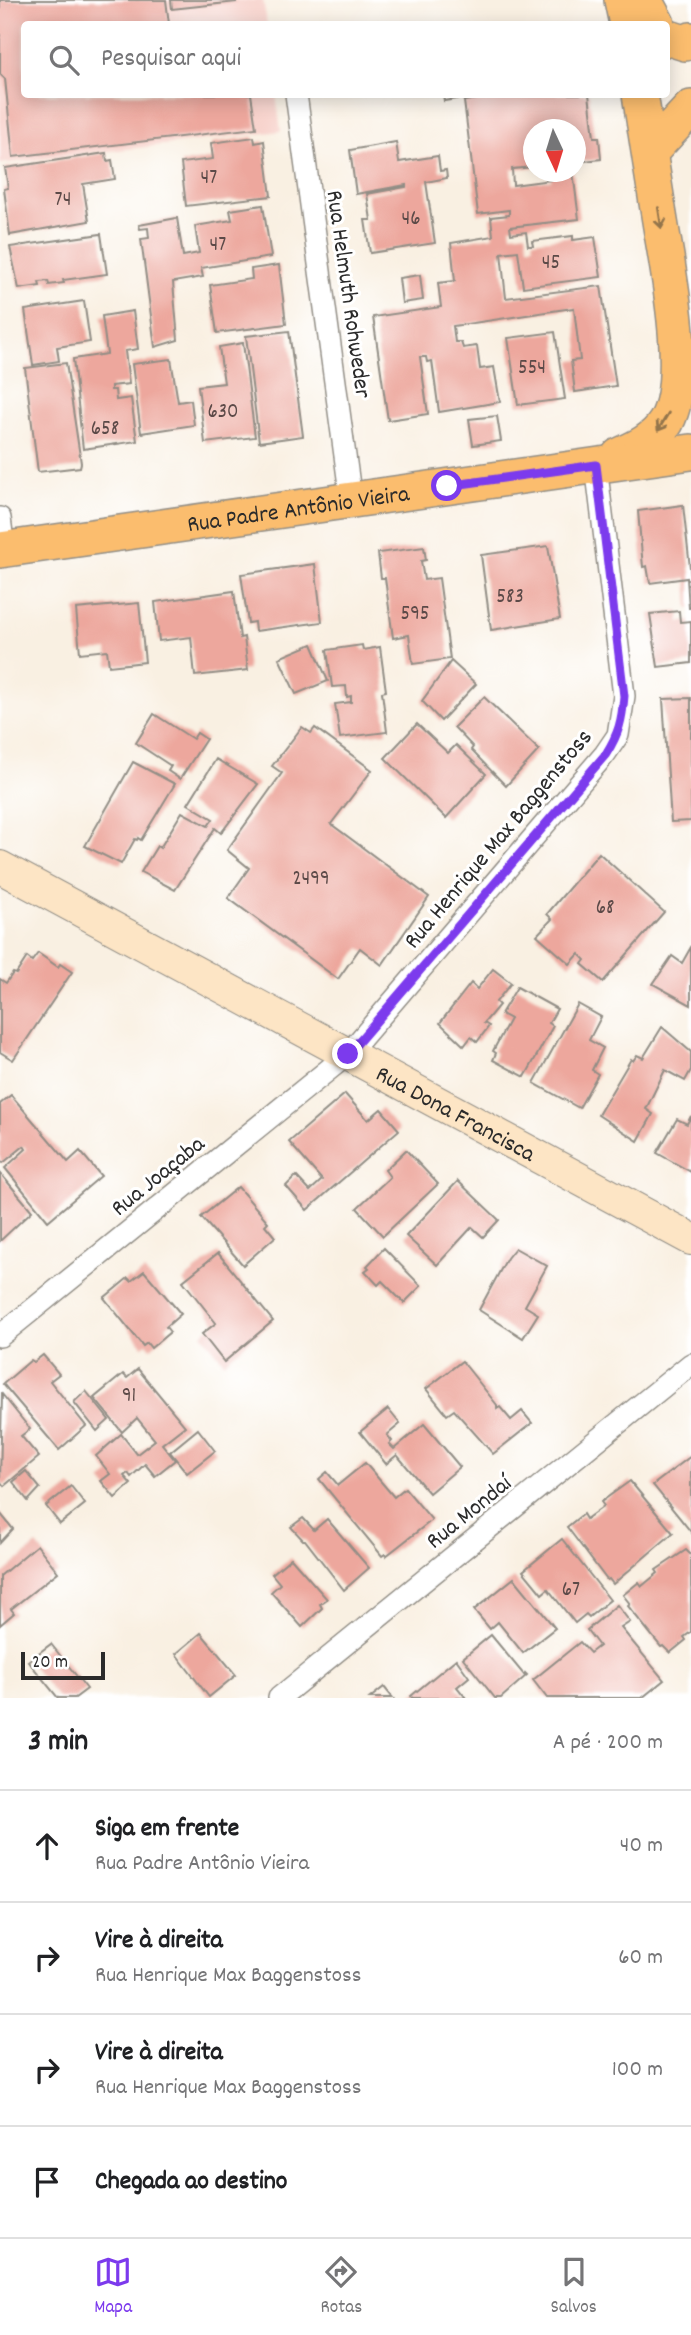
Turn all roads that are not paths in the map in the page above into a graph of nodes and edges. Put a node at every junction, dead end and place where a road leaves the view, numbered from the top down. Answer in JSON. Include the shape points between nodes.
{"nodes":[{"id":1,"x":622,"y":0,"type":"edge"},
{"id":2,"x":644,"y":0,"type":"edge"},
{"id":3,"x":626,"y":21,"type":"edge"},
{"id":4,"x":655,"y":21,"type":"edge"},
{"id":5,"x":670,"y":38,"type":"edge"},
{"id":6,"x":691,"y":40,"type":"edge"},
{"id":7,"x":297,"y":98,"type":"edge"},
{"id":8,"x":641,"y":98,"type":"edge"},
{"id":9,"x":691,"y":108,"type":"edge"},
{"id":10,"x":650,"y":152,"type":"junction"},
{"id":11,"x":681,"y":290,"type":"edge"},
{"id":12,"x":691,"y":452,"type":"edge"},
{"id":13,"x":596,"y":465,"type":"junction"},
{"id":14,"x":351,"y":500,"type":"junction"},
{"id":15,"x":1,"y":539,"type":"edge"},
{"id":16,"x":0,"y":867,"type":"edge"},
{"id":17,"x":348,"y":1054,"type":"junction"},
{"id":18,"x":691,"y":1239,"type":"edge"},
{"id":19,"x":0,"y":1336,"type":"edge"},
{"id":20,"x":691,"y":1364,"type":"edge"},
{"id":21,"x":279,"y":1698,"type":"edge"}],
"edges":[{"from":1,"to":3,"type":"main road"},
{"from":2,"to":4,"type":"main road"},
{"from":5,"to":6,"type":"main road","via":[[685,43]]},
{"from":7,"to":14,"type":"street","name":"Rua Helmuth Rohweder"},
{"from":8,"to":10,"type":"main road","name":"Rua Padre Antônio Vieira"},
{"from":9,"to":10,"type":"main road"},
{"from":10,"to":11,"type":"main road","name":"Rua Padre Antônio Vieira","one_way":true},
{"from":11,"to":13,"type":"main road","name":"Rua Padre Antônio Vieira","one_way":true,"via":[[675,393],[666,422],[646,444]]},
{"from":12,"to":13,"type":"main road","name":"Rua Padre Antônio Vieira"},
{"from":13,"to":14,"type":"main road","name":"Rua Padre Antônio Vieira"},
{"from":13,"to":17,"type":"street","name":"Rua Henrique Max Baggenstoss","via":[[624,696],[618,735]]},
{"from":14,"to":15,"type":"main road","name":"Rua Padre Antônio Vieira"},
{"from":16,"to":17,"type":"main road","name":"Rua Dona Francisca"},
{"from":17,"to":18,"type":"main road","name":"Rua Dona Francisca"},
{"from":17,"to":19,"type":"street","name":"Rua Joaçaba"},
{"from":20,"to":21,"type":"street","name":"Rua Mondaí"}]}
